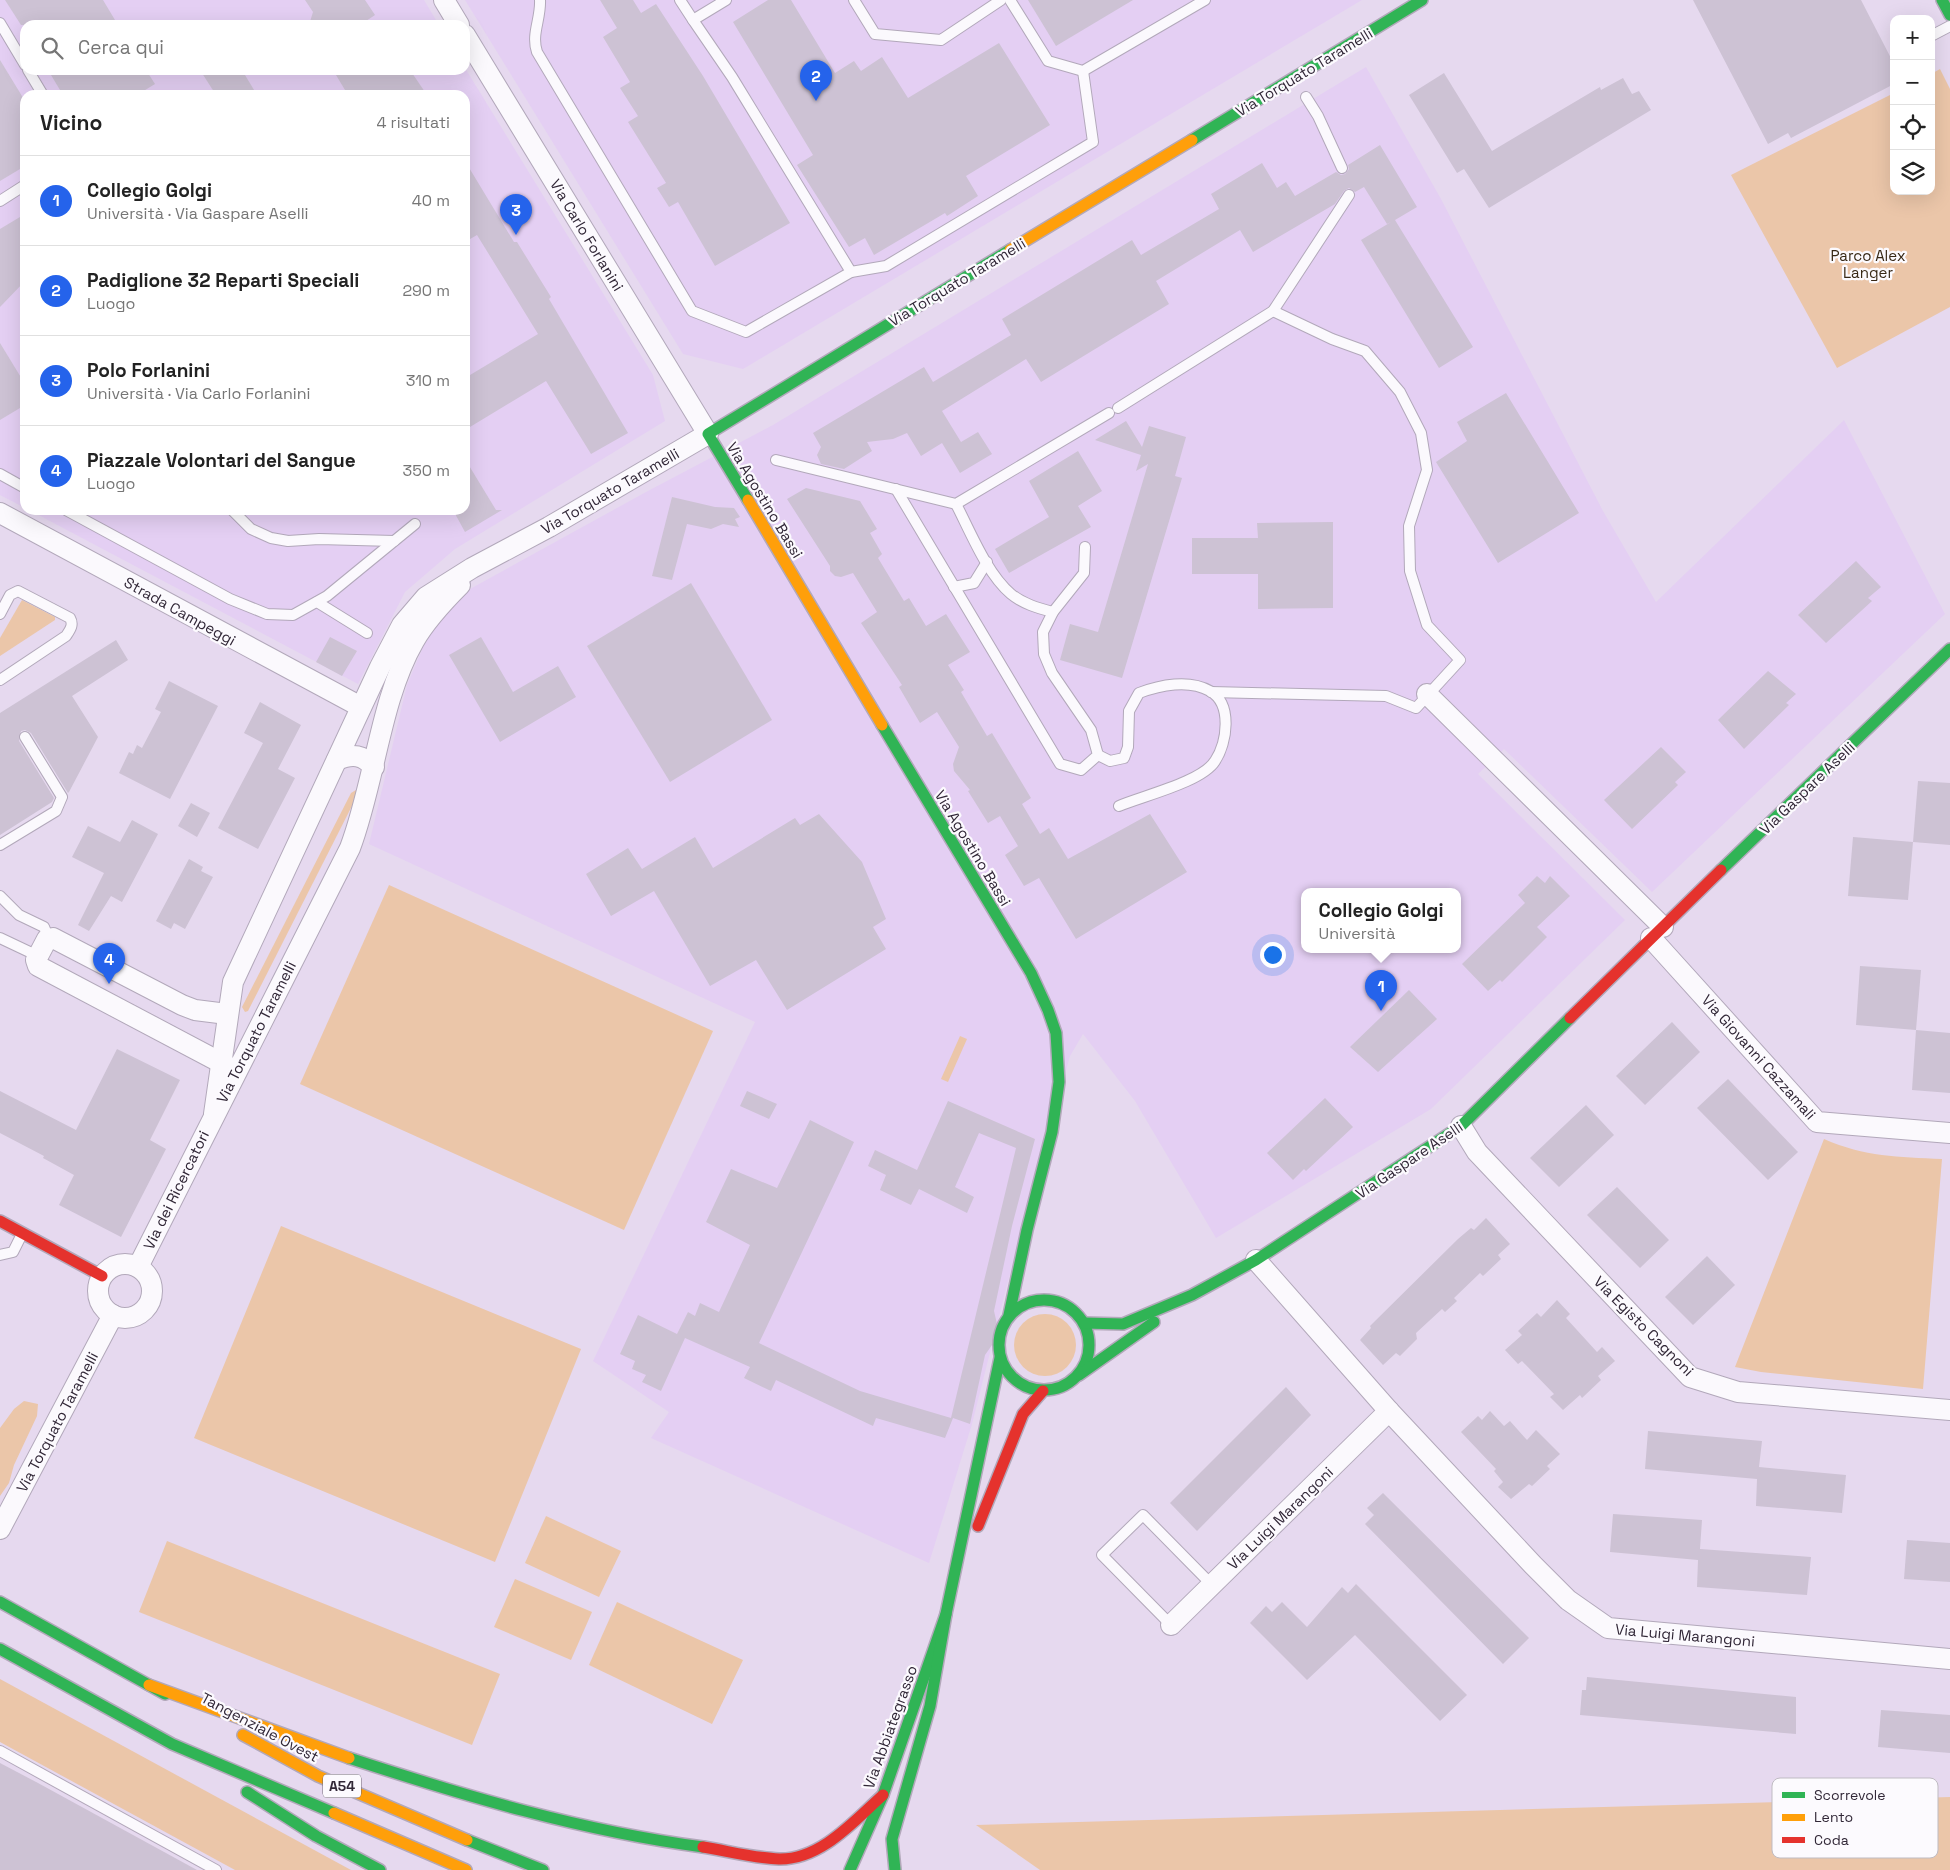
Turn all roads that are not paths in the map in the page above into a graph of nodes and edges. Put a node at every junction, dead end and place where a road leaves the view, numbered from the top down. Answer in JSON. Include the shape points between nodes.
{"nodes":[{"id":1,"x":444,"y":0,"type":"edge"},
{"id":2,"x":540,"y":0,"type":"edge"},
{"id":3,"x":680,"y":0,"type":"edge"},
{"id":4,"x":726,"y":0,"type":"edge"},
{"id":5,"x":854,"y":0,"type":"edge"},
{"id":6,"x":1001,"y":0,"type":"edge"},
{"id":7,"x":1010,"y":0,"type":"edge"},
{"id":8,"x":1205,"y":0,"type":"edge"},
{"id":9,"x":1422,"y":0,"type":"edge"},
{"id":10,"x":1942,"y":0,"type":"edge"},
{"id":11,"x":1950,"y":15,"type":"edge"},
{"id":12,"x":456,"y":20,"type":"edge"},
{"id":13,"x":693,"y":20,"type":"junction"},
{"id":14,"x":0,"y":23,"type":"edge"},
{"id":15,"x":1950,"y":26,"type":"edge"},
{"id":16,"x":1935,"y":34,"type":"edge"},
{"id":17,"x":470,"y":43,"type":"edge"},
{"id":18,"x":20,"y":57,"type":"edge"},
{"id":19,"x":1083,"y":71,"type":"junction"},
{"id":20,"x":31,"y":75,"type":"edge"},
{"id":21,"x":40,"y":90,"type":"edge"},
{"id":22,"x":1306,"y":97,"type":"dead end"},
{"id":23,"x":1342,"y":168,"type":"dead end"},
{"id":24,"x":20,"y":188,"type":"edge"},
{"id":25,"x":1349,"y":195,"type":"dead end"},
{"id":26,"x":0,"y":201,"type":"edge"},
{"id":27,"x":851,"y":272,"type":"junction"},
{"id":28,"x":1273,"y":311,"type":"junction"},
{"id":29,"x":708,"y":434,"type":"junction"},
{"id":30,"x":776,"y":460,"type":"dead end"},
{"id":31,"x":0,"y":474,"type":"edge"},
{"id":32,"x":20,"y":485,"type":"edge"},
{"id":33,"x":896,"y":489,"type":"junction"},
{"id":34,"x":956,"y":504,"type":"junction"},
{"id":35,"x":0,"y":513,"type":"edge"},
{"id":36,"x":75,"y":515,"type":"edge"},
{"id":37,"x":237,"y":515,"type":"edge"},
{"id":38,"x":415,"y":524,"type":"dead end"},
{"id":39,"x":394,"y":540,"type":"junction"},
{"id":40,"x":1085,"y":546,"type":"dead end"},
{"id":41,"x":489,"y":558,"type":"junction"},
{"id":42,"x":987,"y":562,"type":"junction"},
{"id":43,"x":954,"y":587,"type":"junction"},
{"id":44,"x":316,"y":602,"type":"junction"},
{"id":45,"x":1053,"y":612,"type":"junction"},
{"id":46,"x":0,"y":614,"type":"edge"},
{"id":47,"x":367,"y":633,"type":"dead end"},
{"id":48,"x":1950,"y":649,"type":"edge"},
{"id":49,"x":0,"y":680,"type":"edge"},
{"id":50,"x":1211,"y":692,"type":"junction"},
{"id":51,"x":1427,"y":694,"type":"junction"},
{"id":52,"x":361,"y":707,"type":"junction"},
{"id":53,"x":25,"y":737,"type":"dead end"},
{"id":54,"x":1098,"y":755,"type":"junction"},
{"id":55,"x":337,"y":760,"type":"junction"},
{"id":56,"x":374,"y":768,"type":"junction"},
{"id":57,"x":1119,"y":806,"type":"dead end"},
{"id":58,"x":0,"y":845,"type":"edge"},
{"id":59,"x":0,"y":896,"type":"edge"},
{"id":60,"x":1657,"y":932,"type":"junction"},
{"id":61,"x":0,"y":938,"type":"edge"},
{"id":62,"x":49,"y":938,"type":"junction"},
{"id":63,"x":38,"y":956,"type":"junction"},
{"id":64,"x":227,"y":1014,"type":"junction"},
{"id":65,"x":229,"y":1067,"type":"junction"},
{"id":66,"x":214,"y":1114,"type":"joint"},
{"id":67,"x":1461,"y":1126,"type":"junction"},
{"id":68,"x":1950,"y":1133,"type":"edge"},
{"id":69,"x":0,"y":1221,"type":"edge"},
{"id":70,"x":23,"y":1233,"type":"junction"},
{"id":71,"x":1024,"y":1244,"type":"junction"},
{"id":72,"x":0,"y":1255,"type":"edge"},
{"id":73,"x":1256,"y":1260,"type":"junction"},
{"id":74,"x":138,"y":1267,"type":"junction"},
{"id":75,"x":102,"y":1276,"type":"junction"},
{"id":76,"x":1027,"y":1277,"type":"dead end"},
{"id":77,"x":1035,"y":1289,"type":"dead end"},
{"id":78,"x":1192,"y":1295,"type":"junction"},
{"id":79,"x":1043,"y":1299,"type":"junction"},
{"id":80,"x":113,"y":1315,"type":"junction"},
{"id":81,"x":1009,"y":1316,"type":"junction"},
{"id":82,"x":1084,"y":1322,"type":"junction"},
{"id":83,"x":1000,"y":1358,"type":"junction"},
{"id":84,"x":1079,"y":1375,"type":"junction"},
{"id":85,"x":1043,"y":1391,"type":"junction"},
{"id":86,"x":1950,"y":1410,"type":"edge"},
{"id":87,"x":1389,"y":1411,"type":"junction"},
{"id":88,"x":0,"y":1529,"type":"edge"},
{"id":89,"x":1212,"y":1585,"type":"junction"},
{"id":90,"x":952,"y":1592,"type":"junction"},
{"id":91,"x":0,"y":1602,"type":"edge"},
{"id":92,"x":946,"y":1614,"type":"junction"},
{"id":93,"x":1171,"y":1625,"type":"joint"},
{"id":94,"x":0,"y":1649,"type":"edge"},
{"id":95,"x":1950,"y":1659,"type":"edge"},
{"id":96,"x":149,"y":1685,"type":"junction"},
{"id":97,"x":172,"y":1744,"type":"junction"},
{"id":98,"x":0,"y":1751,"type":"edge"},
{"id":99,"x":882,"y":1795,"type":"junction"},
{"id":100,"x":782,"y":1859,"type":"junction"},
{"id":101,"x":797,"y":1866,"type":"dead end"},
{"id":102,"x":216,"y":1870,"type":"edge"},
{"id":103,"x":380,"y":1870,"type":"edge"},
{"id":104,"x":466,"y":1870,"type":"edge"},
{"id":105,"x":543,"y":1870,"type":"edge"},
{"id":106,"x":850,"y":1870,"type":"edge"},
{"id":107,"x":895,"y":1870,"type":"edge"}],
"edges":[{"from":1,"to":12,"type":"street"},
{"from":2,"to":27,"type":"lane","via":[[534,42],[537,52],[692,311],[746,332]]},
{"from":3,"to":13,"type":"lane"},
{"from":4,"to":13,"type":"lane"},
{"from":5,"to":6,"type":"lane","via":[[875,34],[941,40]]},
{"from":7,"to":19,"type":"lane","via":[[1048,61]]},
{"from":8,"to":19,"type":"lane"},
{"from":9,"to":29,"type":"main road","name":"Via Torquato Taramelli"},
{"from":10,"to":11,"type":"main road"},
{"from":13,"to":27,"type":"lane","via":[[732,77]]},
{"from":14,"to":18,"type":"lane"},
{"from":15,"to":16,"type":"lane"},
{"from":17,"to":29,"type":"street","name":"Via Carlo Forlanini"},
{"from":19,"to":27,"type":"lane","via":[[1093,142],[886,266]]},
{"from":20,"to":21,"type":"lane"},
{"from":22,"to":23,"type":"lane"},
{"from":24,"to":26,"type":"lane"},
{"from":25,"to":28,"type":"lane"},
{"from":28,"to":34,"type":"lane"},
{"from":28,"to":51,"type":"lane","via":[[1366,351],[1400,392],[1421,433],[1427,470],[1409,526],[1410,571],[1428,625],[1460,660]]},
{"from":29,"to":41,"type":"street","name":"Via Torquato Taramelli"},
{"from":29,"to":71,"type":"main road","name":"Via Agostino Bassi","via":[[1047,1005],[1057,1041],[1059,1087]]},
{"from":30,"to":33,"type":"lane"},
{"from":31,"to":32,"type":"lane"},
{"from":33,"to":34,"type":"lane"},
{"from":33,"to":43,"type":"lane"},
{"from":34,"to":42,"type":"lane"},
{"from":35,"to":52,"type":"street","name":"Strada Campeggi"},
{"from":36,"to":44,"type":"lane","via":[[230,599],[267,614],[293,615]]},
{"from":37,"to":39,"type":"lane","via":[[251,529],[288,541]]},
{"from":38,"to":39,"type":"lane"},
{"from":39,"to":44,"type":"lane"},
{"from":40,"to":45,"type":"lane","via":[[1084,573]]},
{"from":41,"to":52,"type":"street","name":"Via Torquato Taramelli","via":[[426,597],[416,608],[402,625]]},
{"from":41,"to":56,"type":"street","name":"Via Torquato Taramelli","via":[[448,597],[414,641],[390,698]]},
{"from":42,"to":43,"type":"lane","via":[[974,583]]},
{"from":42,"to":45,"type":"lane","via":[[1010,593],[1031,606]]},
{"from":43,"to":54,"type":"lane","via":[[1060,764],[1081,770]]},
{"from":44,"to":47,"type":"lane"},
{"from":45,"to":54,"type":"lane","via":[[1043,632],[1044,654],[1052,673],[1091,730]]},
{"from":46,"to":49,"type":"lane","via":[[10,595],[18,591],[70,618],[72,628],[66,636]]},
{"from":48,"to":60,"type":"main road","name":"Via Gaspare Aselli"},
{"from":50,"to":51,"type":"lane","via":[[1386,696],[1416,708]]},
{"from":50,"to":54,"type":"lane","via":[[1178,684],[1139,693],[1129,711],[1128,747],[1124,758],[1110,761]]},
{"from":50,"to":57,"type":"lane","via":[[1222,706],[1227,723],[1215,762],[1174,787]]},
{"from":51,"to":60,"type":"street"},
{"from":52,"to":55,"type":"street","name":"Via Torquato Taramelli"},
{"from":53,"to":58,"type":"lane","via":[[62,797],[61,804],[56,811]]},
{"from":55,"to":56,"type":"street","via":[[357,756]]},
{"from":55,"to":64,"type":"street","name":"Via Torquato Taramelli","via":[[233,982]]},
{"from":56,"to":65,"type":"street","name":"Via Torquato Taramelli","via":[[350,848]]},
{"from":59,"to":62,"type":"lane","via":[[19,915],[44,927]]},
{"from":60,"to":67,"type":"main road","name":"Via Gaspare Aselli"},
{"from":60,"to":68,"type":"street","name":"Via Giovanni Cazzamali","via":[[1817,1122]]},
{"from":61,"to":63,"type":"lane"},
{"from":62,"to":63,"type":"street"},
{"from":62,"to":64,"type":"street","via":[[182,1005]]},
{"from":63,"to":65,"type":"street","via":[[38,966]]},
{"from":64,"to":65,"type":"street","name":"Via Torquato Taramelli"},
{"from":65,"to":66,"type":"street","name":"Via Torquato Taramelli"},
{"from":66,"to":74,"type":"street","name":"Via dei Ricercatori"},
{"from":67,"to":73,"type":"main road","name":"Via Gaspare Aselli"},
{"from":67,"to":86,"type":"street","name":"Via Egisto Cagnoni","via":[[1477,1152],[1690,1377],[1738,1392]]},
{"from":69,"to":70,"type":"main road"},
{"from":70,"to":72,"type":"lane","via":[[13,1252]]},
{"from":70,"to":75,"type":"main road"},
{"from":71,"to":76,"type":"main road"},
{"from":71,"to":81,"type":"main road","name":"Via Agostino Bassi"},
{"from":73,"to":78,"type":"main road","name":"Via Gaspare Aselli"},
{"from":73,"to":87,"type":"street","name":"Via Luigi Marangoni"},
{"from":74,"to":75,"type":"street","via":[[122,1263]]},
{"from":74,"to":80,"type":"street","via":[[150,1279],[152,1295],[149,1303],[138,1315],[121,1318]]},
{"from":75,"to":80,"type":"street","via":[[98,1294],[106,1310]]},
{"from":77,"to":79,"type":"main road"},
{"from":78,"to":82,"type":"main road","name":"Via Gaspare Aselli","via":[[1123,1324]]},
{"from":78,"to":84,"type":"main road","name":"Via Gaspare Aselli"},
{"from":79,"to":81,"type":"main road","via":[[1023,1306]]},
{"from":79,"to":82,"type":"main road","via":[[1060,1302],[1074,1310]]},
{"from":80,"to":88,"type":"street","name":"Via Torquato Taramelli"},
{"from":81,"to":83,"type":"main road","via":[[1000,1336]]},
{"from":82,"to":84,"type":"main road","via":[[1090,1340],[1088,1359]]},
{"from":83,"to":85,"type":"main road","via":[[1016,1382],[1029,1389]]},
{"from":83,"to":90,"type":"main road","name":"Via Abbiategrasso"},
{"from":84,"to":85,"type":"main road","via":[[1056,1390]]},
{"from":85,"to":90,"type":"main road","name":"Via Abbiategrasso","via":[[1023,1414]]},
{"from":87,"to":89,"type":"street","name":"Via Luigi Marangoni"},
{"from":87,"to":95,"type":"street","name":"Via Luigi Marangoni","via":[[1568,1600],[1608,1628]]},
{"from":89,"to":93,"type":"street","name":"Via Luigi Marangoni"},
{"from":89,"to":93,"type":"lane","via":[[1142,1515],[1102,1555]]},
{"from":90,"to":92,"type":"main road","name":"Via Abbiategrasso"},
{"from":91,"to":96,"type":"main road","name":"Tangenziale Ovest","number":"A54"},
{"from":92,"to":99,"type":"main road","name":"Via Abbiategrasso"},
{"from":92,"to":107,"type":"main road","via":[[930,1706],[892,1840]]},
{"from":94,"to":97,"type":"main road","number":"A54"},
{"from":96,"to":100,"type":"main road","via":[[329,1752],[537,1816],[663,1841]]},
{"from":96,"to":105,"type":"main road","name":"Tangenziale Ovest","number":"A54","via":[[318,1776]]},
{"from":97,"to":103,"type":"main road","via":[[316,1836]]},
{"from":97,"to":104,"type":"main road","number":"A54"},
{"from":98,"to":102,"type":"lane"},
{"from":99,"to":100,"type":"main road","via":[[828,1841]]},
{"from":99,"to":106,"type":"main road","name":"Via Abbiategrasso"},
{"from":100,"to":101,"type":"main road"}]}
